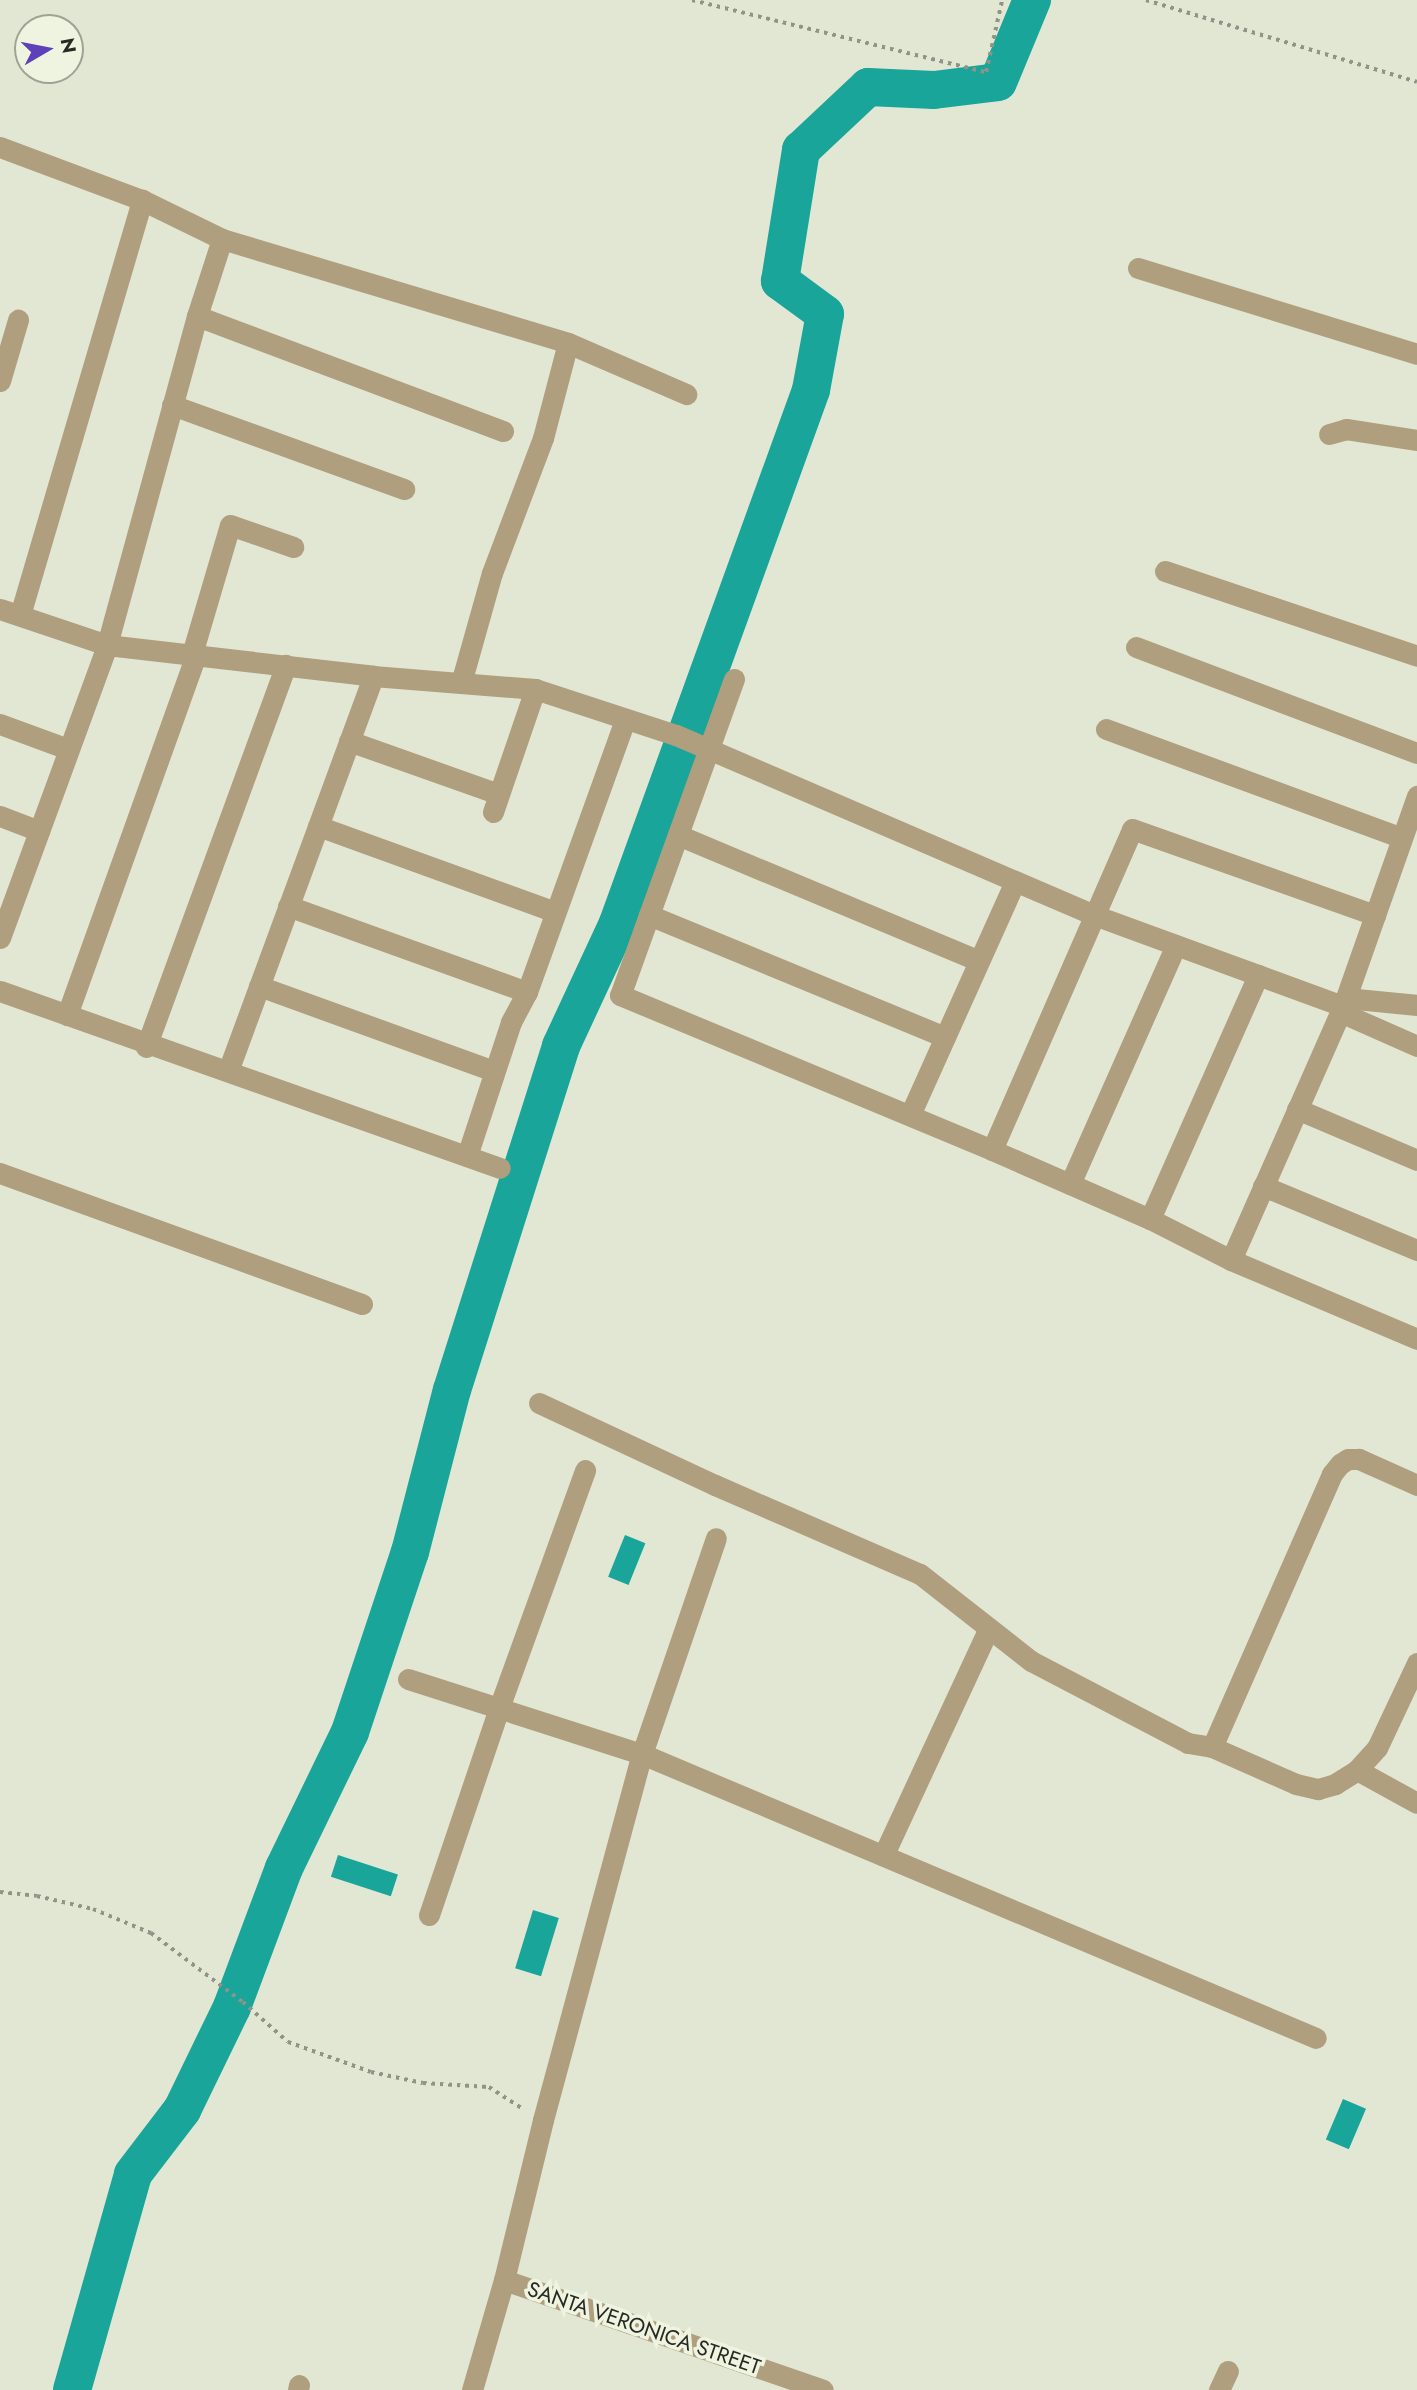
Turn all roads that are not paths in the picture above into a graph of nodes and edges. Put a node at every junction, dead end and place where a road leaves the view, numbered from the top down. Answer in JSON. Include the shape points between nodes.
{"nodes":[{"id":1,"x":0,"y":147,"type":"edge"},
{"id":2,"x":142,"y":200,"type":"junction"},
{"id":3,"x":222,"y":239,"type":"junction"},
{"id":4,"x":1138,"y":268,"type":"dead end"},
{"id":5,"x":197,"y":316,"type":"junction"},
{"id":6,"x":18,"y":320,"type":"dead end"},
{"id":7,"x":568,"y":343,"type":"junction"},
{"id":8,"x":1417,"y":354,"type":"edge"},
{"id":9,"x":0,"y":381,"type":"edge"},
{"id":10,"x":686,"y":394,"type":"dead end"},
{"id":11,"x":172,"y":405,"type":"junction"},
{"id":12,"x":503,"y":431,"type":"dead end"},
{"id":13,"x":1329,"y":434,"type":"dead end"},
{"id":14,"x":1417,"y":440,"type":"edge"},
{"id":15,"x":404,"y":489,"type":"dead end"},
{"id":16,"x":293,"y":547,"type":"dead end"},
{"id":17,"x":1165,"y":571,"type":"dead end"},
{"id":18,"x":10,"y":612,"type":"edge"},
{"id":19,"x":107,"y":645,"type":"junction"},
{"id":20,"x":1136,"y":647,"type":"dead end"},
{"id":21,"x":194,"y":654,"type":"junction"},
{"id":22,"x":1417,"y":656,"type":"edge"},
{"id":23,"x":286,"y":665,"type":"junction"},
{"id":24,"x":373,"y":676,"type":"junction"},
{"id":25,"x":734,"y":679,"type":"dead end"},
{"id":26,"x":461,"y":683,"type":"junction"},
{"id":27,"x":535,"y":689,"type":"junction"},
{"id":28,"x":625,"y":720,"type":"junction"},
{"id":29,"x":0,"y":724,"type":"edge"},
{"id":30,"x":1106,"y":729,"type":"dead end"},
{"id":31,"x":349,"y":741,"type":"junction"},
{"id":32,"x":704,"y":747,"type":"junction"},
{"id":33,"x":68,"y":749,"type":"junction"},
{"id":34,"x":1417,"y":753,"type":"edge"},
{"id":35,"x":1417,"y":796,"type":"edge"},
{"id":36,"x":0,"y":816,"type":"edge"},
{"id":37,"x":318,"y":826,"type":"junction"},
{"id":38,"x":39,"y":831,"type":"junction"},
{"id":39,"x":678,"y":835,"type":"junction"},
{"id":40,"x":1402,"y":838,"type":"junction"},
{"id":41,"x":1015,"y":881,"type":"junction"},
{"id":42,"x":288,"y":906,"type":"junction"},
{"id":43,"x":5,"y":909,"type":"edge"},
{"id":44,"x":555,"y":912,"type":"junction"},
{"id":45,"x":649,"y":915,"type":"junction"},
{"id":46,"x":1094,"y":915,"type":"junction"},
{"id":47,"x":1375,"y":915,"type":"junction"},
{"id":48,"x":0,"y":938,"type":"edge"},
{"id":49,"x":1176,"y":945,"type":"junction"},
{"id":50,"x":979,"y":961,"type":"junction"},
{"id":51,"x":1258,"y":975,"type":"junction"},
{"id":52,"x":259,"y":986,"type":"junction"},
{"id":53,"x":0,"y":991,"type":"edge"},
{"id":54,"x":527,"y":992,"type":"junction"},
{"id":55,"x":1417,"y":1005,"type":"edge"},
{"id":56,"x":1343,"y":1006,"type":"junction"},
{"id":57,"x":67,"y":1015,"type":"junction"},
{"id":58,"x":945,"y":1037,"type":"junction"},
{"id":59,"x":146,"y":1045,"type":"junction"},
{"id":60,"x":1417,"y":1046,"type":"edge"},
{"id":61,"x":228,"y":1071,"type":"junction"},
{"id":62,"x":494,"y":1071,"type":"junction"},
{"id":63,"x":1297,"y":1109,"type":"junction"},
{"id":64,"x":910,"y":1115,"type":"junction"},
{"id":65,"x":992,"y":1150,"type":"junction"},
{"id":66,"x":467,"y":1156,"type":"junction"},
{"id":67,"x":1417,"y":1160,"type":"edge"},
{"id":68,"x":500,"y":1168,"type":"dead end"},
{"id":69,"x":0,"y":1173,"type":"edge"},
{"id":70,"x":1070,"y":1184,"type":"junction"},
{"id":71,"x":1263,"y":1186,"type":"junction"},
{"id":72,"x":1150,"y":1219,"type":"junction"},
{"id":73,"x":1417,"y":1250,"type":"edge"},
{"id":74,"x":1231,"y":1260,"type":"junction"},
{"id":75,"x":362,"y":1304,"type":"dead end"},
{"id":76,"x":1417,"y":1339,"type":"edge"},
{"id":77,"x":538,"y":1403,"type":"dead end"},
{"id":78,"x":585,"y":1470,"type":"dead end"},
{"id":79,"x":1417,"y":1485,"type":"edge"},
{"id":80,"x":716,"y":1538,"type":"dead end"},
{"id":81,"x":989,"y":1628,"type":"junction"},
{"id":82,"x":1417,"y":1663,"type":"edge"},
{"id":83,"x":408,"y":1679,"type":"dead end"},
{"id":84,"x":499,"y":1708,"type":"junction"},
{"id":85,"x":1212,"y":1747,"type":"junction"},
{"id":86,"x":642,"y":1754,"type":"junction"},
{"id":87,"x":1357,"y":1770,"type":"junction"},
{"id":88,"x":1417,"y":1803,"type":"edge"},
{"id":89,"x":884,"y":1854,"type":"junction"},
{"id":90,"x":429,"y":1915,"type":"dead end"},
{"id":91,"x":1316,"y":2038,"type":"dead end"},
{"id":92,"x":504,"y":2280,"type":"junction"},
{"id":93,"x":1228,"y":2371,"type":"dead end"},
{"id":94,"x":472,"y":2390,"type":"edge"},
{"id":95,"x":823,"y":2390,"type":"edge"},
{"id":96,"x":1219,"y":2390,"type":"edge"}],
"edges":[{"from":1,"to":2,"type":"street"},
{"from":2,"to":3,"type":"street"},
{"from":2,"to":18,"type":"street"},
{"from":3,"to":5,"type":"street"},
{"from":3,"to":7,"type":"street"},
{"from":4,"to":8,"type":"street"},
{"from":5,"to":11,"type":"street"},
{"from":5,"to":12,"type":"street"},
{"from":6,"to":9,"type":"street"},
{"from":7,"to":10,"type":"street"},
{"from":7,"to":26,"type":"street","via":[[543,438],[492,573]]},
{"from":11,"to":15,"type":"street"},
{"from":11,"to":19,"type":"street"},
{"from":13,"to":14,"type":"street","via":[[1346,429]]},
{"from":16,"to":21,"type":"street","via":[[230,525]]},
{"from":17,"to":22,"type":"street"},
{"from":18,"to":19,"type":"street"},
{"from":19,"to":21,"type":"street"},
{"from":19,"to":33,"type":"street"},
{"from":20,"to":34,"type":"street"},
{"from":21,"to":23,"type":"street"},
{"from":21,"to":57,"type":"street"},
{"from":23,"to":24,"type":"street"},
{"from":23,"to":59,"type":"street"},
{"from":24,"to":26,"type":"street"},
{"from":24,"to":31,"type":"street"},
{"from":25,"to":32,"type":"street"},
{"from":26,"to":27,"type":"street"},
{"from":27,"to":28,"type":"street"},
{"from":27,"to":31,"type":"street","via":[[496,803]]},
{"from":28,"to":32,"type":"street"},
{"from":28,"to":44,"type":"street"},
{"from":29,"to":33,"type":"street"},
{"from":30,"to":40,"type":"street"},
{"from":31,"to":37,"type":"street"},
{"from":32,"to":39,"type":"street"},
{"from":32,"to":41,"type":"street"},
{"from":33,"to":38,"type":"street"},
{"from":35,"to":40,"type":"street"},
{"from":36,"to":38,"type":"street"},
{"from":37,"to":42,"type":"street"},
{"from":37,"to":44,"type":"street"},
{"from":38,"to":43,"type":"street"},
{"from":39,"to":45,"type":"street"},
{"from":39,"to":50,"type":"street"},
{"from":40,"to":47,"type":"street"},
{"from":41,"to":46,"type":"street"},
{"from":41,"to":50,"type":"street"},
{"from":42,"to":52,"type":"street"},
{"from":42,"to":54,"type":"street"},
{"from":43,"to":48,"type":"street"},
{"from":44,"to":54,"type":"street"},
{"from":45,"to":58,"type":"street"},
{"from":45,"to":64,"type":"street","via":[[620,995]]},
{"from":46,"to":47,"type":"street","via":[[1132,829]]},
{"from":46,"to":49,"type":"street"},
{"from":46,"to":65,"type":"street"},
{"from":47,"to":56,"type":"street"},
{"from":49,"to":51,"type":"street"},
{"from":49,"to":70,"type":"street"},
{"from":50,"to":58,"type":"street"},
{"from":51,"to":56,"type":"street"},
{"from":51,"to":72,"type":"street"},
{"from":52,"to":61,"type":"street"},
{"from":52,"to":62,"type":"street"},
{"from":53,"to":57,"type":"street"},
{"from":54,"to":62,"type":"street","via":[[510,1022]]},
{"from":55,"to":56,"type":"street"},
{"from":56,"to":60,"type":"street"},
{"from":56,"to":63,"type":"street"},
{"from":57,"to":59,"type":"street"},
{"from":58,"to":64,"type":"street"},
{"from":59,"to":61,"type":"street"},
{"from":61,"to":66,"type":"street"},
{"from":62,"to":66,"type":"street"},
{"from":63,"to":67,"type":"street"},
{"from":63,"to":71,"type":"street"},
{"from":64,"to":65,"type":"street"},
{"from":65,"to":70,"type":"street"},
{"from":66,"to":68,"type":"street"},
{"from":69,"to":75,"type":"street"},
{"from":70,"to":72,"type":"street"},
{"from":71,"to":73,"type":"street"},
{"from":71,"to":74,"type":"street"},
{"from":72,"to":74,"type":"street"},
{"from":74,"to":76,"type":"street"},
{"from":77,"to":81,"type":"street","via":[[920,1574]]},
{"from":78,"to":84,"type":"street"},
{"from":79,"to":85,"type":"street","via":[[1359,1459],[1348,1459],[1332,1474]]},
{"from":80,"to":86,"type":"street"},
{"from":81,"to":85,"type":"street","via":[[1031,1661],[1188,1743]]},
{"from":81,"to":89,"type":"street"},
{"from":82,"to":87,"type":"street","via":[[1377,1748]]},
{"from":83,"to":84,"type":"street"},
{"from":84,"to":86,"type":"street"},
{"from":84,"to":90,"type":"street"},
{"from":85,"to":87,"type":"street","via":[[1296,1784],[1318,1788]]},
{"from":86,"to":89,"type":"street"},
{"from":86,"to":92,"type":"street"},
{"from":87,"to":88,"type":"street"},
{"from":89,"to":91,"type":"street"},
{"from":92,"to":94,"type":"street"},
{"from":92,"to":95,"type":"street","name":"SANTA VERONICA STREET"},
{"from":93,"to":96,"type":"street"}]}
